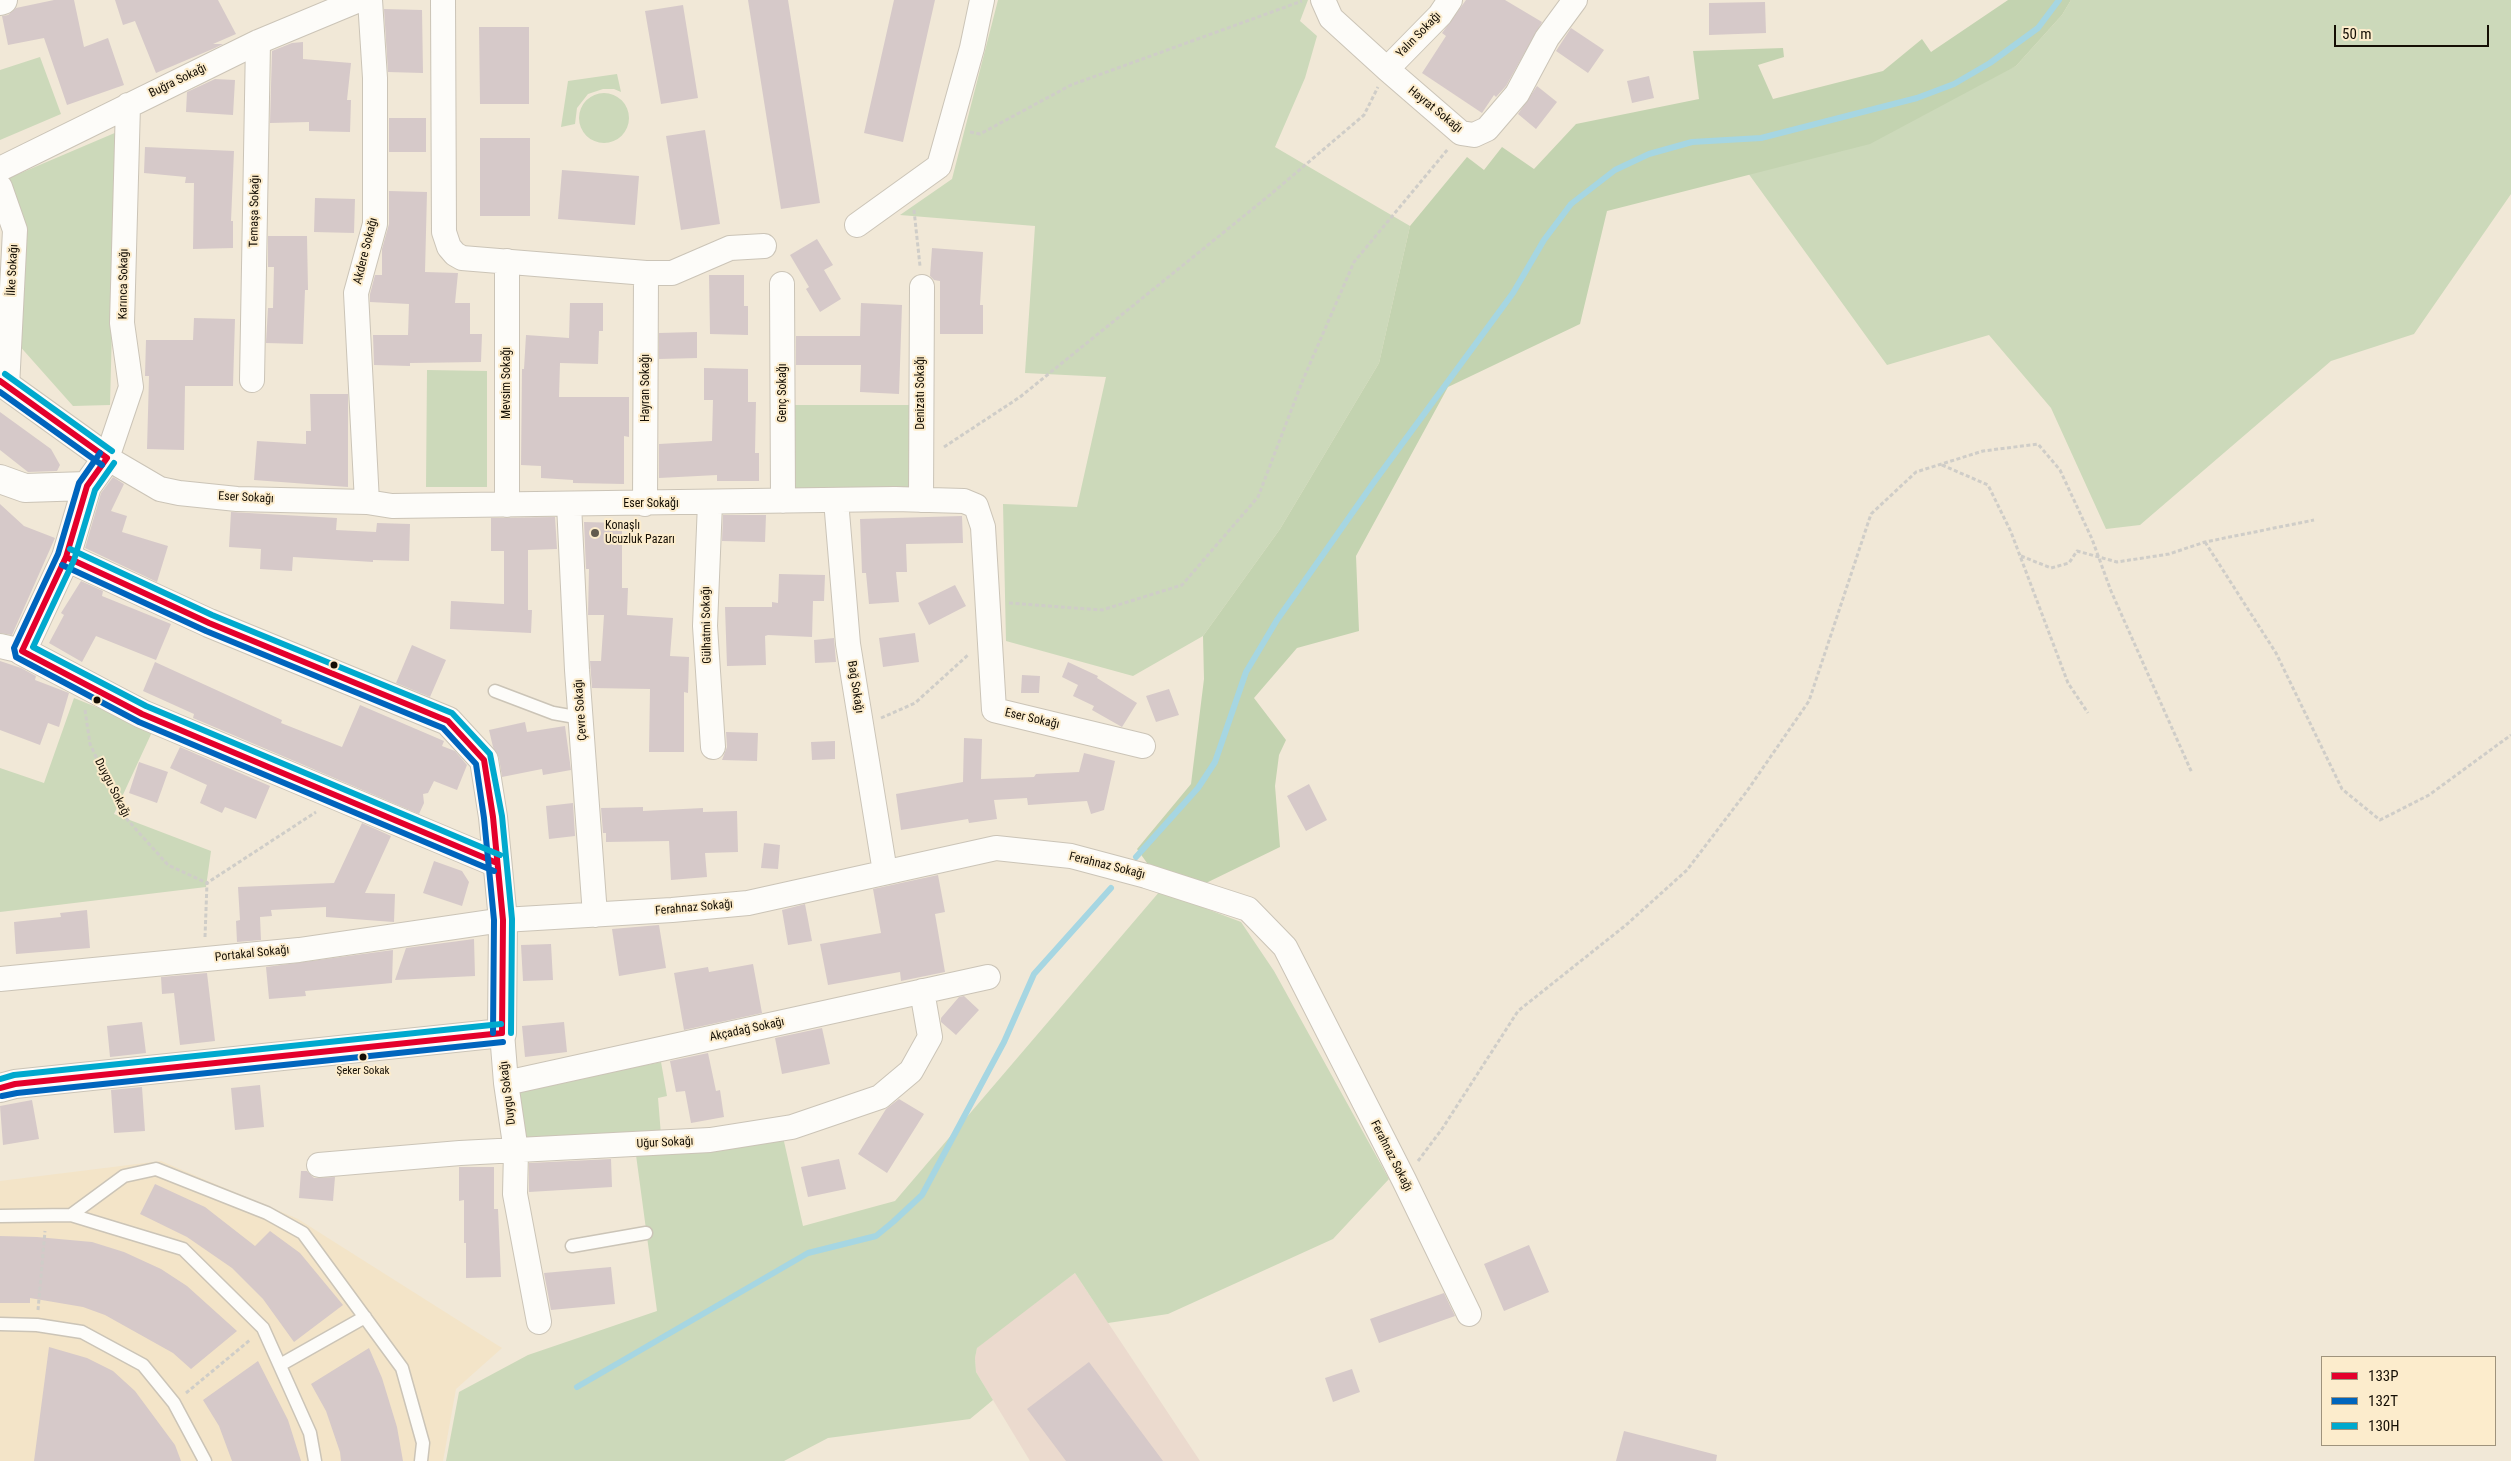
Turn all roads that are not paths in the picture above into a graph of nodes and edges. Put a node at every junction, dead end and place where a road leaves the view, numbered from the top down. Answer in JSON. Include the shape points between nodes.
{"nodes":[{"id":1,"x":359,"y":0,"type":"edge"},
{"id":2,"x":370,"y":0,"type":"edge"},
{"id":3,"x":442,"y":0,"type":"edge"},
{"id":4,"x":982,"y":0,"type":"edge"},
{"id":5,"x":1323,"y":0,"type":"edge"},
{"id":6,"x":1450,"y":0,"type":"edge"},
{"id":7,"x":1575,"y":0,"type":"edge"},
{"id":8,"x":258,"y":42,"type":"junction"},
{"id":9,"x":1387,"y":69,"type":"junction"},
{"id":10,"x":128,"y":105,"type":"junction"},
{"id":11,"x":0,"y":168,"type":"edge"},
{"id":12,"x":0,"y":187,"type":"edge"},
{"id":13,"x":857,"y":225,"type":"dead end"},
{"id":14,"x":764,"y":246,"type":"dead end"},
{"id":15,"x":507,"y":261,"type":"junction"},
{"id":16,"x":646,"y":273,"type":"junction"},
{"id":17,"x":782,"y":284,"type":"dead end"},
{"id":18,"x":922,"y":287,"type":"road end"},
{"id":19,"x":252,"y":380,"type":"dead end"},
{"id":20,"x":4,"y":384,"type":"edge"},
{"id":21,"x":107,"y":458,"type":"junction"},
{"id":22,"x":0,"y":478,"type":"edge"},
{"id":23,"x":86,"y":486,"type":"junction"},
{"id":24,"x":836,"y":500,"type":"junction"},
{"id":25,"x":921,"y":500,"type":"junction"},
{"id":26,"x":783,"y":501,"type":"junction"},
{"id":27,"x":368,"y":502,"type":"junction"},
{"id":28,"x":710,"y":503,"type":"junction"},
{"id":29,"x":569,"y":504,"type":"junction"},
{"id":30,"x":645,"y":504,"type":"junction"},
{"id":31,"x":506,"y":505,"type":"junction"},
{"id":32,"x":66,"y":557,"type":"junction"},
{"id":33,"x":11,"y":648,"type":"edge"},
{"id":34,"x":495,"y":691,"type":"dead end"},
{"id":35,"x":581,"y":718,"type":"junction"},
{"id":36,"x":1143,"y":746,"type":"dead end"},
{"id":37,"x":713,"y":747,"type":"dead end"},
{"id":38,"x":497,"y":864,"type":"junction"},
{"id":39,"x":885,"y":872,"type":"junction"},
{"id":40,"x":595,"y":915,"type":"junction"},
{"id":41,"x":503,"y":920,"type":"junction"},
{"id":42,"x":988,"y":977,"type":"dead end"},
{"id":43,"x":0,"y":980,"type":"edge"},
{"id":44,"x":922,"y":992,"type":"junction"},
{"id":45,"x":502,"y":1034,"type":"junction"},
{"id":46,"x":506,"y":1083,"type":"junction"},
{"id":47,"x":0,"y":1088,"type":"edge"},
{"id":48,"x":516,"y":1150,"type":"junction"},
{"id":49,"x":319,"y":1165,"type":"dead end"},
{"id":50,"x":71,"y":1215,"type":"junction"},
{"id":51,"x":0,"y":1216,"type":"edge"},
{"id":52,"x":646,"y":1233,"type":"dead end"},
{"id":53,"x":572,"y":1246,"type":"dead end"},
{"id":54,"x":1469,"y":1314,"type":"dead end"},
{"id":55,"x":365,"y":1317,"type":"junction"},
{"id":56,"x":539,"y":1322,"type":"dead end"},
{"id":57,"x":0,"y":1324,"type":"edge"},
{"id":58,"x":280,"y":1365,"type":"junction"},
{"id":59,"x":205,"y":1461,"type":"edge"},
{"id":60,"x":315,"y":1461,"type":"edge"},
{"id":61,"x":421,"y":1461,"type":"edge"}],
"edges":[{"from":1,"to":8,"type":"street","name":"Buğra Sokağı"},
{"from":2,"to":27,"type":"street","name":"Akdere Sokağı","via":[[375,87],[375,224],[356,294]]},
{"from":3,"to":15,"type":"street","via":[[444,232],[449,247],[462,258]]},
{"from":4,"to":13,"type":"street","via":[[939,166]]},
{"from":5,"to":9,"type":"street","name":"Hayrat Sokağı","via":[[1331,18]]},
{"from":6,"to":9,"type":"street","name":"Yalın Sokağı","via":[[1440,16]]},
{"from":7,"to":9,"type":"street","name":"Hayrat Sokağı","via":[[1547,38],[1517,94],[1487,129],[1474,135],[1461,133]]},
{"from":8,"to":10,"type":"street","name":"Buğra Sokağı"},
{"from":8,"to":19,"type":"street","name":"Temaşa Sokağı"},
{"from":10,"to":11,"type":"street","name":"Buğra Sokağı"},
{"from":10,"to":21,"type":"street","name":"Karınca Sokağı","via":[[122,323],[131,387]]},
{"from":12,"to":20,"type":"street","name":"İlke Sokağı","via":[[15,230]]},
{"from":14,"to":16,"type":"street","via":[[730,248],[672,273]]},
{"from":15,"to":16,"type":"street"},
{"from":15,"to":31,"type":"street","name":"Mevsim Sokağı"},
{"from":16,"to":30,"type":"street","name":"Hayran Sokağı"},
{"from":17,"to":26,"type":"street","name":"Genç Sokağı"},
{"from":18,"to":25,"type":"street","name":"Denizatı Sokağı"},
{"from":20,"to":21,"type":"street","name":"Eser Sokağı"},
{"from":21,"to":23,"type":"street"},
{"from":21,"to":27,"type":"street","name":"Eser Sokağı","via":[[160,489],[178,493]]},
{"from":22,"to":23,"type":"street","via":[[25,488]]},
{"from":23,"to":32,"type":"street"},
{"from":24,"to":25,"type":"street","name":"Eser Sokağı"},
{"from":24,"to":26,"type":"street","name":"Eser Sokağı"},
{"from":24,"to":39,"type":"street","name":"Bağ Sokağı","via":[[848,644]]},
{"from":25,"to":36,"type":"street","name":"Eser Sokağı","via":[[964,501],[976,506],[983,527],[994,710]]},
{"from":26,"to":28,"type":"street","name":"Eser Sokağı"},
{"from":27,"to":31,"type":"street","name":"Eser Sokağı","via":[[392,506]]},
{"from":28,"to":30,"type":"street","name":"Eser Sokağı"},
{"from":28,"to":37,"type":"street","name":"Gülhatmi Sokağı","via":[[705,626]]},
{"from":29,"to":30,"type":"street","name":"Eser Sokağı"},
{"from":29,"to":31,"type":"street","name":"Eser Sokağı"},
{"from":29,"to":35,"type":"street","name":"Çevre Sokağı"},
{"from":32,"to":33,"type":"street"},
{"from":32,"to":38,"type":"street","name":"Duygu Sokağı","via":[[209,624],[448,721],[484,760]]},
{"from":33,"to":38,"type":"street","via":[[142,714]]},
{"from":34,"to":35,"type":"lane","via":[[553,713]]},
{"from":35,"to":40,"type":"street","name":"Çevre Sokağı"},
{"from":38,"to":41,"type":"street","name":"Duygu Sokağı"},
{"from":39,"to":40,"type":"street","name":"Ferahnaz Sokağı","via":[[748,903]]},
{"from":39,"to":54,"type":"street","name":"Ferahnaz Sokağı","via":[[996,848],[1071,856],[1146,876],[1248,910],[1285,947]]},
{"from":40,"to":41,"type":"street","name":"Ferahnaz Sokağı"},
{"from":41,"to":43,"type":"street","name":"Portakal Sokağı","via":[[299,950]]},
{"from":41,"to":45,"type":"street","name":"Duygu Sokağı"},
{"from":42,"to":44,"type":"street","name":"Akçadağ Sokağı"},
{"from":44,"to":46,"type":"street","name":"Akçadağ Sokağı"},
{"from":44,"to":48,"type":"street","name":"Uğur Sokağı","via":[[930,1037],[911,1072],[880,1097],[792,1127],[710,1140]]},
{"from":45,"to":46,"type":"street","name":"Duygu Sokağı"},
{"from":45,"to":47,"type":"street"},
{"from":46,"to":48,"type":"street","name":"Duygu Sokağı"},
{"from":48,"to":49,"type":"street","name":"Uğur Sokağı"},
{"from":48,"to":56,"type":"street","name":"Duygu Sokağı","via":[[515,1194]]},
{"from":50,"to":51,"type":"lane"},
{"from":50,"to":55,"type":"lane","via":[[124,1176],[156,1169],[267,1213],[303,1233]]},
{"from":50,"to":58,"type":"lane","via":[[183,1249],[264,1328]]},
{"from":52,"to":53,"type":"lane"},
{"from":55,"to":58,"type":"lane"},
{"from":55,"to":61,"type":"lane","via":[[402,1368],[423,1443]]},
{"from":57,"to":59,"type":"lane","via":[[37,1325],[82,1332],[143,1365],[174,1403]]},
{"from":58,"to":60,"type":"lane","via":[[310,1433]]}]}
